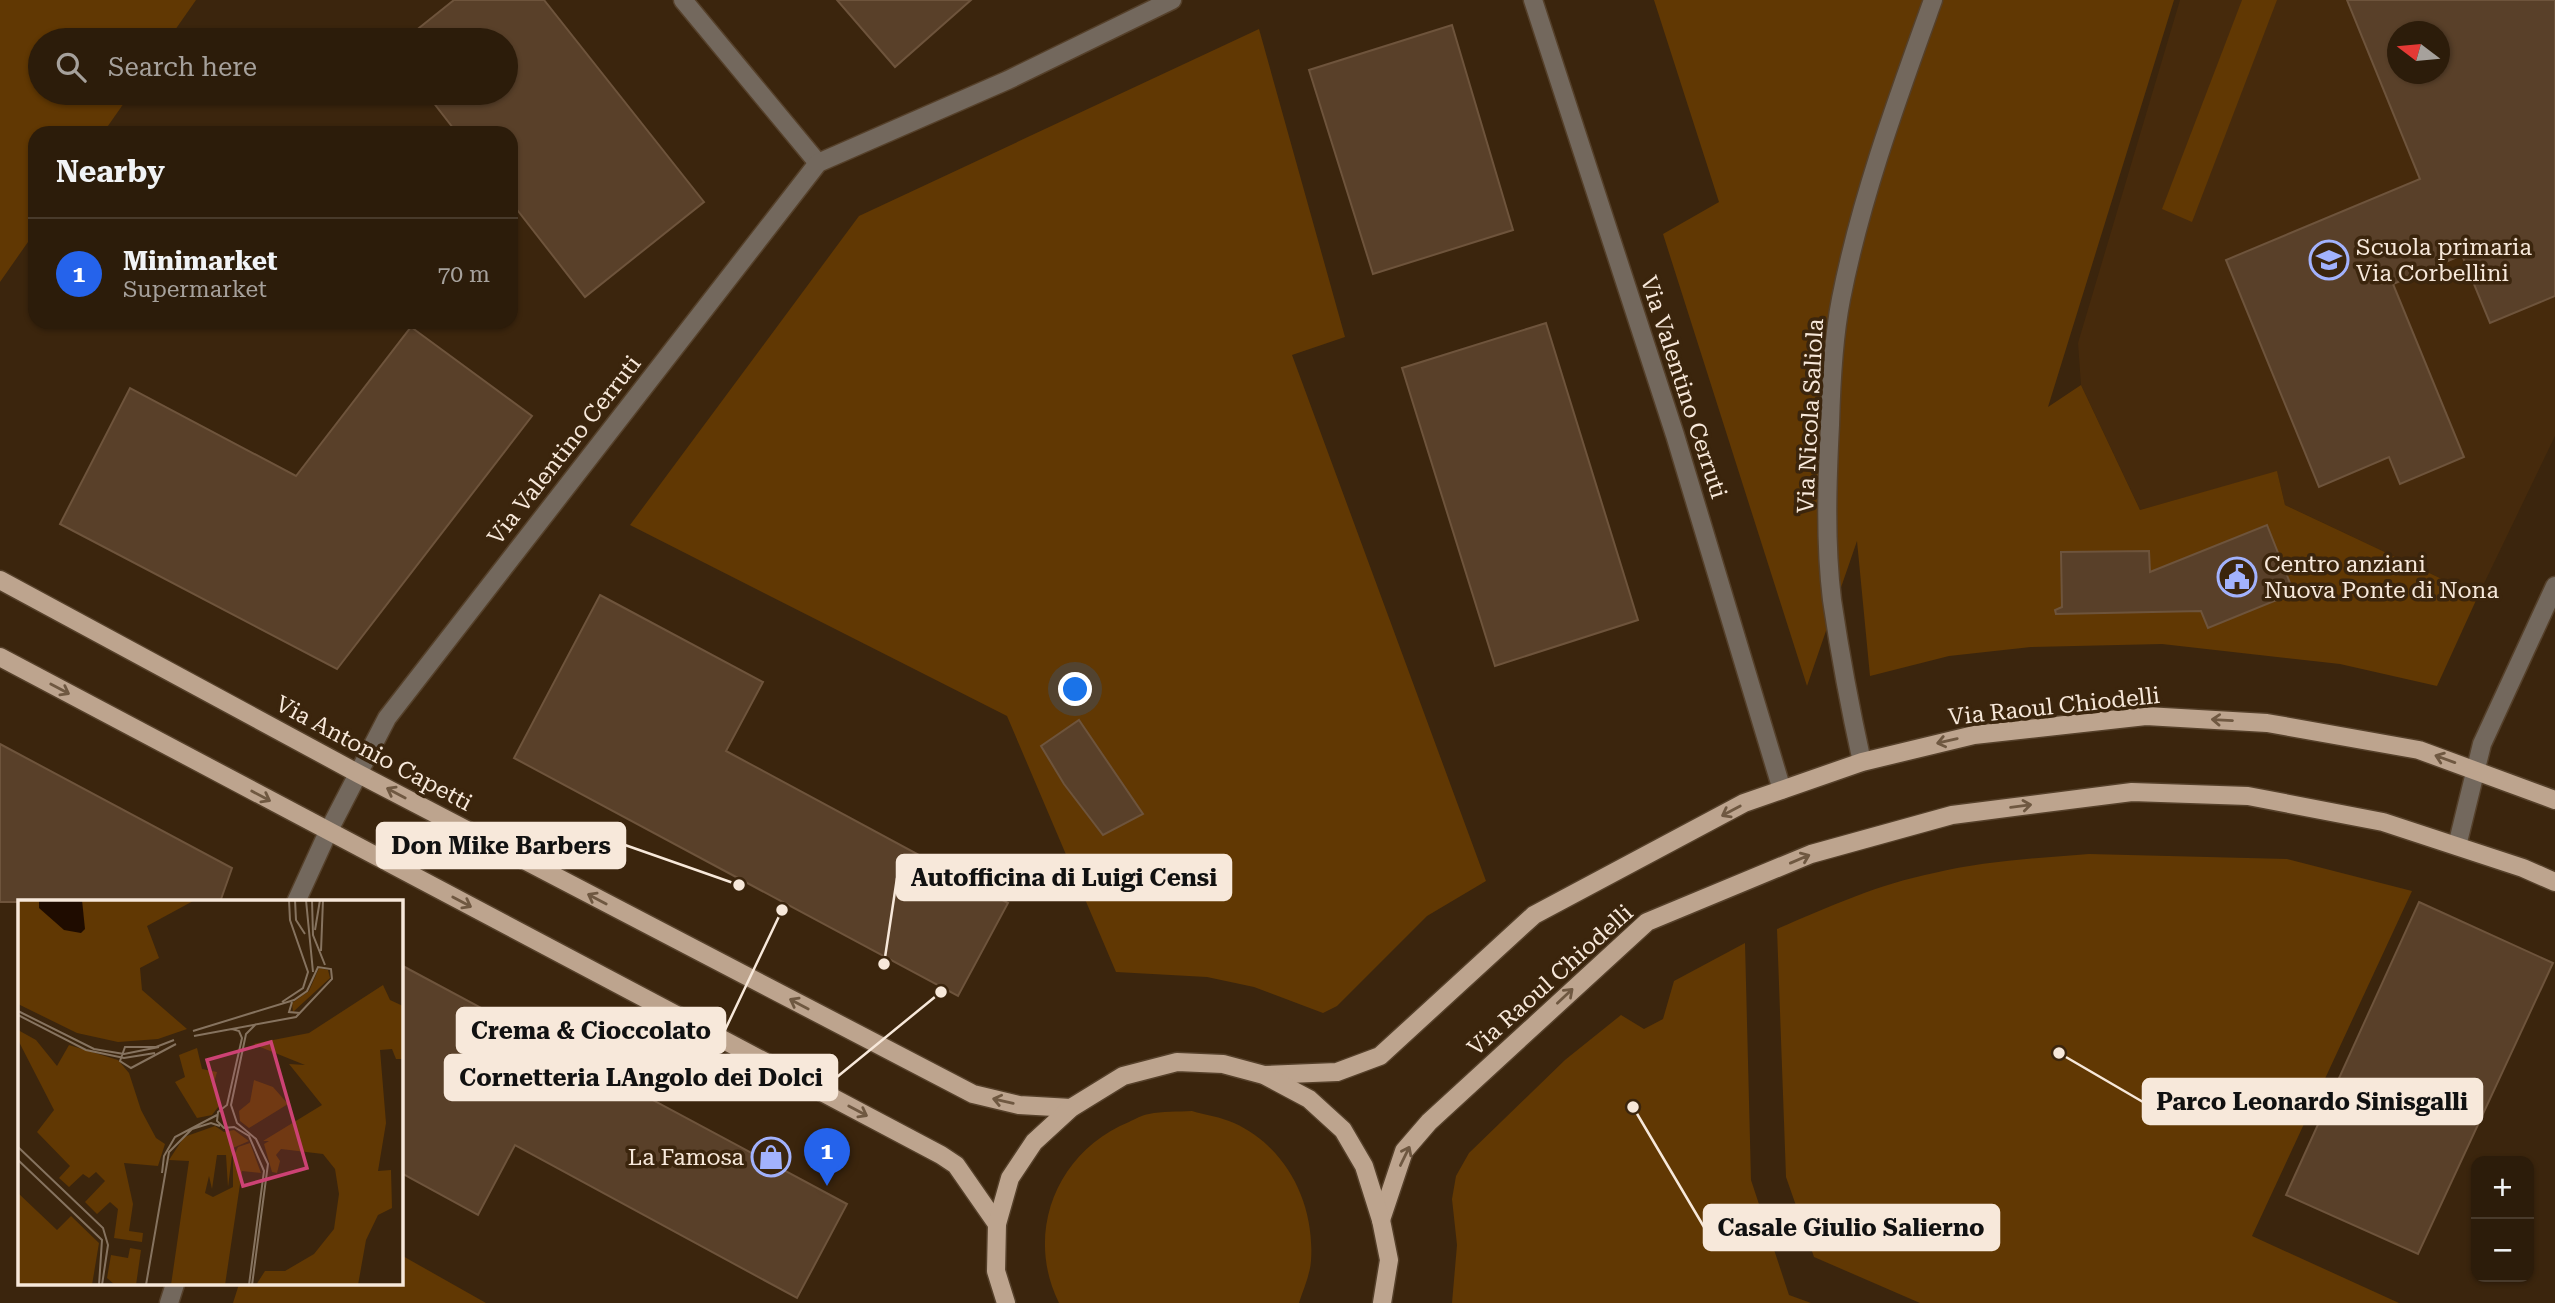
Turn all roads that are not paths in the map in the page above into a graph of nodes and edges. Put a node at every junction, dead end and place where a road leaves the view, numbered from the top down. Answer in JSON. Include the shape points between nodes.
{"nodes":[{"id":1,"x":682,"y":0,"type":"edge"},
{"id":2,"x":1172,"y":0,"type":"edge"},
{"id":3,"x":1533,"y":0,"type":"edge"},
{"id":4,"x":1933,"y":0,"type":"edge"},
{"id":5,"x":818,"y":163,"type":"junction"},
{"id":6,"x":0,"y":580,"type":"edge"},
{"id":7,"x":2555,"y":586,"type":"edge"},
{"id":8,"x":0,"y":657,"type":"edge"},
{"id":9,"x":1862,"y":762,"type":"junction"},
{"id":10,"x":2476,"y":771,"type":"junction"},
{"id":11,"x":359,"y":774,"type":"junction"},
{"id":12,"x":1782,"y":790,"type":"junction"},
{"id":13,"x":2555,"y":800,"type":"edge"},
{"id":14,"x":328,"y":832,"type":"junction"},
{"id":15,"x":2456,"y":846,"type":"junction"},
{"id":16,"x":2555,"y":882,"type":"edge"},
{"id":17,"x":297,"y":900,"type":"edge"},
{"id":18,"x":1264,"y":1075,"type":"junction"},
{"id":19,"x":1071,"y":1108,"type":"junction"},
{"id":20,"x":1381,"y":1220,"type":"junction"},
{"id":21,"x":997,"y":1224,"type":"junction"},
{"id":22,"x":174,"y":1286,"type":"edge"},
{"id":23,"x":169,"y":1303,"type":"edge"},
{"id":24,"x":1006,"y":1303,"type":"edge"},
{"id":25,"x":1382,"y":1303,"type":"edge"}],
"edges":[{"from":1,"to":5,"type":"street"},
{"from":2,"to":5,"type":"street","name":"Via Valentino Cerruti","via":[[1008,80]]},
{"from":3,"to":12,"type":"street","name":"Via Valentino Cerruti","via":[[1675,435]]},
{"from":4,"to":9,"type":"street","name":"Via Nicola Saliola","via":[[1860,225],[1841,299],[1832,375],[1827,495],[1832,598]]},
{"from":5,"to":11,"type":"street","name":"Via Valentino Cerruti","via":[[387,718]]},
{"from":6,"to":11,"type":"main road","name":"Via Antonio Capetti"},
{"from":7,"to":10,"type":"street","via":[[2482,744]]},
{"from":8,"to":14,"type":"main road","one_way":true},
{"from":10,"to":9,"type":"main road","name":"Via Raoul Chiodelli","one_way":true,"via":[[2419,750],[2267,723],[2146,716],[1975,735]]},
{"from":9,"to":12,"type":"main road","name":"Via Raoul Chiodelli"},
{"from":10,"to":13,"type":"main road","name":"Via Raoul Chiodelli"},
{"from":10,"to":15,"type":"street"},
{"from":11,"to":14,"type":"street","name":"Via Valentino Cerruti"},
{"from":19,"to":11,"type":"main road","name":"Via Antonio Capetti","one_way":true,"via":[[1019,1105],[973,1094]]},
{"from":12,"to":18,"type":"main road","name":"Via Raoul Chiodelli","one_way":true,"via":[[1744,803],[1534,915],[1380,1056],[1337,1072]]},
{"from":14,"to":17,"type":"street"},
{"from":14,"to":21,"type":"main road","one_way":true,"via":[[942,1155],[956,1165]]},
{"from":15,"to":16,"type":"main road","name":"Via Raoul Chiodelli"},
{"from":20,"to":15,"type":"main road","name":"Via Raoul Chiodelli","one_way":true,"via":[[1404,1151],[1429,1122],[1647,922],[1811,854],[1952,815],[2132,792],[2248,796],[2383,822]]},
{"from":18,"to":19,"type":"main road","via":[[1223,1064],[1177,1062],[1123,1076]]},
{"from":18,"to":20,"type":"main road","via":[[1309,1099],[1343,1130],[1364,1166]]},
{"from":19,"to":21,"type":"main road","via":[[1034,1142],[1010,1178]]},
{"from":20,"to":25,"type":"main road","via":[[1389,1260]]},
{"from":21,"to":24,"type":"main road","via":[[996,1270]]},
{"from":22,"to":23,"type":"street"}]}
